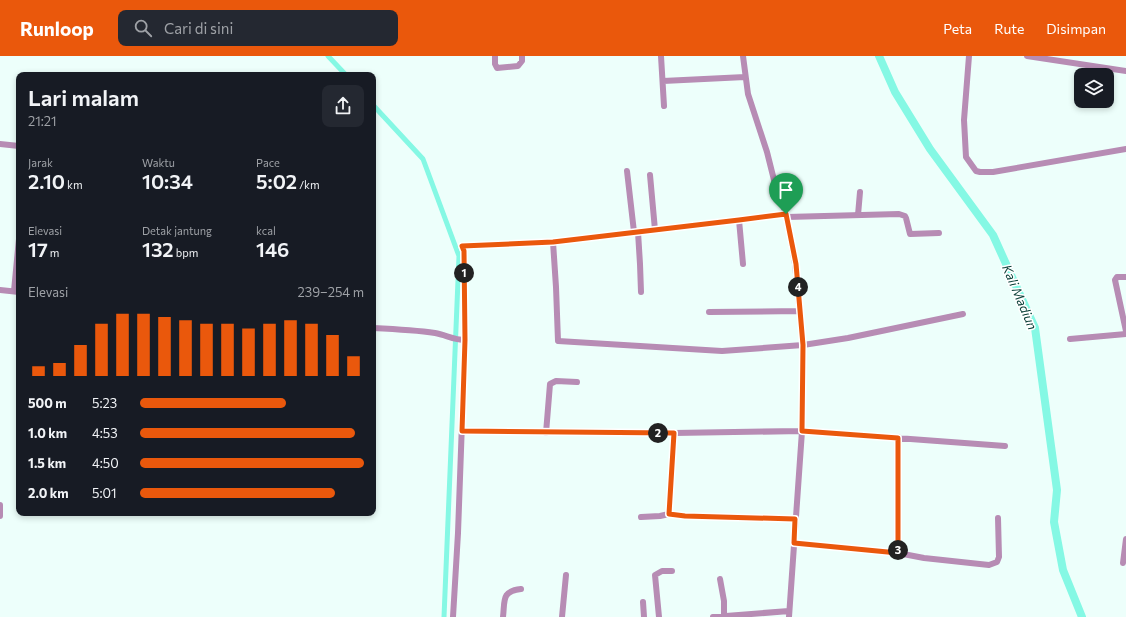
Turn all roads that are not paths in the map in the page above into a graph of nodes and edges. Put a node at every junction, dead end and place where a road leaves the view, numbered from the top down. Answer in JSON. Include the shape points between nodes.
{"nodes":[{"id":1,"x":495,"y":56,"type":"edge"},
{"id":2,"x":522,"y":56,"type":"edge"},
{"id":3,"x":661,"y":56,"type":"edge"},
{"id":4,"x":743,"y":56,"type":"edge"},
{"id":5,"x":969,"y":56,"type":"edge"},
{"id":6,"x":1027,"y":56,"type":"edge"},
{"id":7,"x":1056,"y":58,"type":"edge"},
{"id":8,"x":1126,"y":71,"type":"edge"},
{"id":9,"x":745,"y":77,"type":"junction"},
{"id":10,"x":663,"y":81,"type":"junction"},
{"id":11,"x":664,"y":106,"type":"dead end"},
{"id":12,"x":0,"y":144,"type":"edge"},
{"id":13,"x":16,"y":146,"type":"edge"},
{"id":14,"x":1126,"y":149,"type":"edge"},
{"id":15,"x":627,"y":171,"type":"dead end"},
{"id":16,"x":650,"y":175,"type":"dead end"},
{"id":17,"x":860,"y":192,"type":"dead end"},
{"id":18,"x":787,"y":215,"type":"junction"},
{"id":19,"x":858,"y":215,"type":"junction"},
{"id":20,"x":739,"y":220,"type":"junction"},
{"id":21,"x":655,"y":230,"type":"junction"},
{"id":22,"x":636,"y":232,"type":"junction"},
{"id":23,"x":939,"y":233,"type":"dead end"},
{"id":24,"x":553,"y":242,"type":"junction"},
{"id":25,"x":744,"y":264,"type":"dead end"},
{"id":26,"x":1126,"y":277,"type":"edge"},
{"id":27,"x":0,"y":290,"type":"edge"},
{"id":28,"x":16,"y":291,"type":"edge"},
{"id":29,"x":641,"y":292,"type":"dead end"},
{"id":30,"x":800,"y":310,"type":"junction"},
{"id":31,"x":709,"y":312,"type":"dead end"},
{"id":32,"x":963,"y":314,"type":"dead end"},
{"id":33,"x":376,"y":328,"type":"edge"},
{"id":34,"x":1126,"y":332,"type":"edge"},
{"id":35,"x":1070,"y":339,"type":"dead end"},
{"id":36,"x":464,"y":340,"type":"junction"},
{"id":37,"x":803,"y":345,"type":"junction"},
{"id":38,"x":577,"y":382,"type":"dead end"},
{"id":39,"x":462,"y":431,"type":"junction"},
{"id":40,"x":802,"y":431,"type":"junction"},
{"id":41,"x":546,"y":433,"type":"junction"},
{"id":42,"x":674,"y":433,"type":"junction"},
{"id":43,"x":898,"y":438,"type":"junction"},
{"id":44,"x":1005,"y":446,"type":"dead end"},
{"id":45,"x":0,"y":505,"type":"edge"},
{"id":46,"x":669,"y":514,"type":"junction"},
{"id":47,"x":0,"y":516,"type":"edge"},
{"id":48,"x":641,"y":517,"type":"dead end"},
{"id":49,"x":998,"y":518,"type":"dead end"},
{"id":50,"x":795,"y":519,"type":"junction"},
{"id":51,"x":1126,"y":539,"type":"edge"},
{"id":52,"x":794,"y":543,"type":"junction"},
{"id":53,"x":898,"y":553,"type":"junction"},
{"id":54,"x":1123,"y":563,"type":"dead end"},
{"id":55,"x":672,"y":571,"type":"dead end"},
{"id":56,"x":566,"y":575,"type":"dead end"},
{"id":57,"x":720,"y":579,"type":"dead end"},
{"id":58,"x":521,"y":589,"type":"dead end"},
{"id":59,"x":643,"y":602,"type":"dead end"},
{"id":60,"x":789,"y":614,"type":"edge"},
{"id":61,"x":724,"y":616,"type":"edge"},
{"id":62,"x":453,"y":617,"type":"edge"},
{"id":63,"x":503,"y":617,"type":"edge"},
{"id":64,"x":562,"y":617,"type":"edge"},
{"id":65,"x":644,"y":617,"type":"edge"},
{"id":66,"x":659,"y":617,"type":"edge"},
{"id":67,"x":713,"y":617,"type":"edge"}],
"edges":[{"from":1,"to":2,"type":"street","via":[[497,68],[518,66]]},
{"from":3,"to":10,"type":"street"},
{"from":4,"to":9,"type":"street"},
{"from":5,"to":14,"type":"street","via":[[964,120],[965,142],[966,157],[976,171],[993,172]]},
{"from":6,"to":7,"type":"street"},
{"from":7,"to":8,"type":"street"},
{"from":9,"to":10,"type":"street"},
{"from":9,"to":18,"type":"street","via":[[774,180]]},
{"from":10,"to":11,"type":"street"},
{"from":12,"to":13,"type":"street"},
{"from":15,"to":22,"type":"street"},
{"from":16,"to":21,"type":"street"},
{"from":17,"to":19,"type":"street"},
{"from":18,"to":19,"type":"street"},
{"from":18,"to":20,"type":"street"},
{"from":18,"to":30,"type":"street","via":[[796,264]]},
{"from":19,"to":23,"type":"street","via":[[902,215],[906,218],[910,234]]},
{"from":20,"to":21,"type":"street"},
{"from":20,"to":25,"type":"street"},
{"from":21,"to":22,"type":"street"},
{"from":22,"to":24,"type":"street"},
{"from":22,"to":29,"type":"street"},
{"from":24,"to":36,"type":"street","via":[[462,246]]},
{"from":24,"to":37,"type":"street","via":[[558,341],[722,351]]},
{"from":26,"to":34,"type":"street","via":[[1117,277],[1115,280]]},
{"from":27,"to":28,"type":"street"},
{"from":30,"to":31,"type":"street"},
{"from":30,"to":37,"type":"street"},
{"from":32,"to":37,"type":"street"},
{"from":33,"to":36,"type":"street","via":[[427,332]]},
{"from":34,"to":35,"type":"street"},
{"from":36,"to":39,"type":"street"},
{"from":37,"to":40,"type":"street"},
{"from":38,"to":41,"type":"street","via":[[556,381],[550,384]]},
{"from":39,"to":41,"type":"street"},
{"from":39,"to":62,"type":"street"},
{"from":40,"to":42,"type":"street"},
{"from":40,"to":43,"type":"street"},
{"from":40,"to":50,"type":"street"},
{"from":41,"to":42,"type":"street"},
{"from":42,"to":46,"type":"street"},
{"from":43,"to":44,"type":"street"},
{"from":43,"to":53,"type":"street"},
{"from":45,"to":47,"type":"street"},
{"from":46,"to":48,"type":"street"},
{"from":46,"to":50,"type":"street"},
{"from":49,"to":53,"type":"street","via":[[999,557],[993,564]]},
{"from":50,"to":52,"type":"street"},
{"from":51,"to":54,"type":"street"},
{"from":52,"to":53,"type":"street"},
{"from":52,"to":60,"type":"street"},
{"from":55,"to":66,"type":"street","via":[[656,575]]},
{"from":56,"to":64,"type":"street"},
{"from":57,"to":61,"type":"street"},
{"from":58,"to":63,"type":"street","via":[[506,594]]},
{"from":59,"to":65,"type":"street"},
{"from":60,"to":61,"type":"street"},
{"from":61,"to":67,"type":"street"}]}
